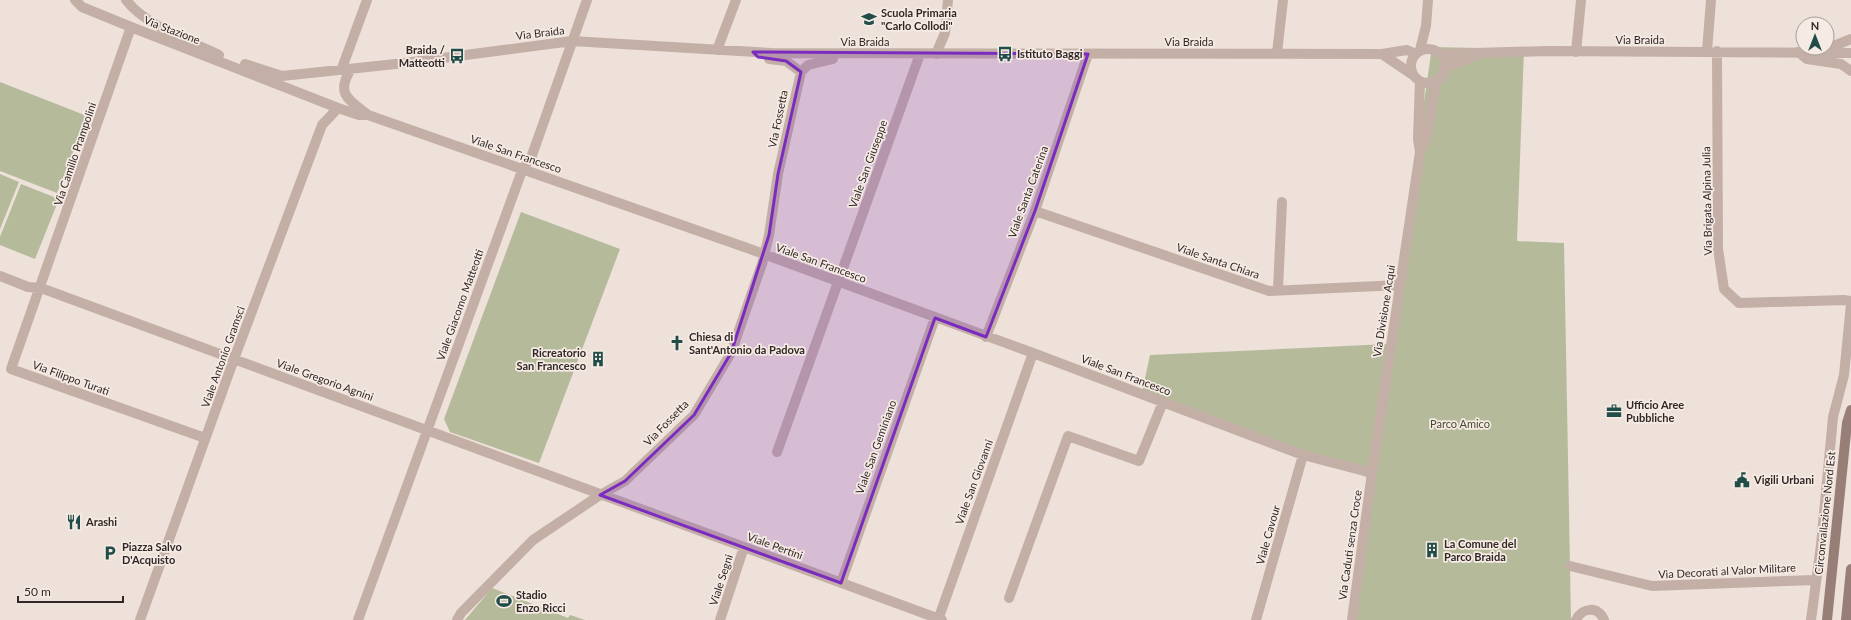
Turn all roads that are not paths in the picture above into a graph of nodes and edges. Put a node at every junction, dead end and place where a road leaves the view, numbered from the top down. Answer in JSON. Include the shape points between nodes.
{"nodes":[{"id":1,"x":75,"y":0,"type":"edge"},
{"id":2,"x":126,"y":0,"type":"edge"},
{"id":3,"x":367,"y":0,"type":"edge"},
{"id":4,"x":587,"y":0,"type":"edge"},
{"id":5,"x":736,"y":0,"type":"edge"},
{"id":6,"x":948,"y":0,"type":"edge"},
{"id":7,"x":1283,"y":0,"type":"edge"},
{"id":8,"x":1428,"y":0,"type":"edge"},
{"id":9,"x":1581,"y":0,"type":"edge"},
{"id":10,"x":1711,"y":0,"type":"edge"},
{"id":11,"x":1426,"y":26,"type":"junction"},
{"id":12,"x":131,"y":27,"type":"junction"},
{"id":13,"x":1851,"y":39,"type":"edge"},
{"id":14,"x":572,"y":41,"type":"junction"},
{"id":15,"x":1835,"y":46,"type":"edge"},
{"id":16,"x":717,"y":50,"type":"junction"},
{"id":17,"x":1712,"y":51,"type":"junction"},
{"id":18,"x":753,"y":52,"type":"junction"},
{"id":19,"x":1418,"y":52,"type":"junction"},
{"id":20,"x":1437,"y":52,"type":"junction"},
{"id":21,"x":1576,"y":52,"type":"junction"},
{"id":22,"x":1795,"y":52,"type":"edge"},
{"id":23,"x":1835,"y":52,"type":"edge"},
{"id":24,"x":1278,"y":53,"type":"junction"},
{"id":25,"x":1482,"y":53,"type":"junction"},
{"id":26,"x":1851,"y":53,"type":"edge"},
{"id":27,"x":839,"y":54,"type":"junction"},
{"id":28,"x":920,"y":54,"type":"junction"},
{"id":29,"x":936,"y":54,"type":"junction"},
{"id":30,"x":1088,"y":54,"type":"junction"},
{"id":31,"x":1382,"y":54,"type":"junction"},
{"id":32,"x":1803,"y":56,"type":"edge"},
{"id":33,"x":346,"y":68,"type":"junction"},
{"id":34,"x":1444,"y":68,"type":"junction"},
{"id":35,"x":1851,"y":71,"type":"edge"},
{"id":36,"x":801,"y":72,"type":"junction"},
{"id":37,"x":263,"y":75,"type":"junction"},
{"id":38,"x":1417,"y":78,"type":"junction"},
{"id":39,"x":1436,"y":80,"type":"junction"},
{"id":40,"x":338,"y":108,"type":"junction"},
{"id":41,"x":368,"y":115,"type":"junction"},
{"id":42,"x":1420,"y":152,"type":"junction"},
{"id":43,"x":523,"y":168,"type":"junction"},
{"id":44,"x":1282,"y":202,"type":"dead end"},
{"id":45,"x":1035,"y":211,"type":"junction"},
{"id":46,"x":765,"y":255,"type":"junction"},
{"id":47,"x":0,"y":276,"type":"edge"},
{"id":48,"x":838,"y":282,"type":"junction"},
{"id":49,"x":1400,"y":285,"type":"junction"},
{"id":50,"x":41,"y":288,"type":"junction"},
{"id":51,"x":1278,"y":290,"type":"junction"},
{"id":52,"x":1851,"y":301,"type":"edge"},
{"id":53,"x":1851,"y":304,"type":"edge"},
{"id":54,"x":935,"y":318,"type":"junction"},
{"id":55,"x":986,"y":337,"type":"junction"},
{"id":56,"x":1033,"y":353,"type":"junction"},
{"id":57,"x":234,"y":359,"type":"junction"},
{"id":58,"x":1163,"y":402,"type":"junction"},
{"id":59,"x":1851,"y":410,"type":"edge"},
{"id":60,"x":427,"y":431,"type":"junction"},
{"id":61,"x":205,"y":438,"type":"junction"},
{"id":62,"x":777,"y":452,"type":"dead end"},
{"id":63,"x":1302,"y":456,"type":"junction"},
{"id":64,"x":1372,"y":474,"type":"junction"},
{"id":65,"x":600,"y":494,"type":"junction"},
{"id":66,"x":744,"y":547,"type":"junction"},
{"id":67,"x":1570,"y":566,"type":"dead end"},
{"id":68,"x":1851,"y":569,"type":"edge"},
{"id":69,"x":1815,"y":580,"type":"junction"},
{"id":70,"x":841,"y":583,"type":"junction"},
{"id":71,"x":1009,"y":598,"type":"dead end"},
{"id":72,"x":140,"y":620,"type":"edge"},
{"id":73,"x":358,"y":620,"type":"edge"},
{"id":74,"x":457,"y":620,"type":"edge"},
{"id":75,"x":720,"y":620,"type":"edge"},
{"id":76,"x":939,"y":620,"type":"edge"},
{"id":77,"x":1256,"y":620,"type":"edge"},
{"id":78,"x":1352,"y":620,"type":"edge"},
{"id":79,"x":1576,"y":620,"type":"edge"},
{"id":80,"x":1604,"y":620,"type":"edge"},
{"id":81,"x":1811,"y":620,"type":"edge"},
{"id":82,"x":1827,"y":620,"type":"edge"},
{"id":83,"x":1846,"y":620,"type":"edge"}],
"edges":[{"from":1,"to":12,"type":"street","name":"Via Stazione","via":[[82,7]]},
{"from":2,"to":37,"type":"street","name":"Via Stazione","via":[[136,12],[150,21]]},
{"from":3,"to":33,"type":"street"},
{"from":4,"to":14,"type":"street","name":"Viale Giacomo Matteotti"},
{"from":5,"to":16,"type":"street"},
{"from":6,"to":29,"type":"street","via":[[945,33]]},
{"from":7,"to":24,"type":"street"},
{"from":8,"to":11,"type":"street"},
{"from":9,"to":21,"type":"street"},
{"from":10,"to":17,"type":"street","name":"Via Brigata Alpina Julia"},
{"from":11,"to":19,"type":"street"},
{"from":11,"to":20,"type":"street"},
{"from":12,"to":37,"type":"street","name":"Via Stazione"},
{"from":12,"to":50,"type":"street","name":"Via Camillo Prampolini"},
{"from":13,"to":15,"type":"street","name":"Via Braida"},
{"from":14,"to":16,"type":"street","name":"Via Braida"},
{"from":14,"to":33,"type":"street","name":"Via Braida"},
{"from":14,"to":43,"type":"street","name":"Viale Giacomo Matteotti","via":[[531,158]]},
{"from":16,"to":18,"type":"street","name":"Via Braida"},
{"from":17,"to":21,"type":"street","name":"Via Braida"},
{"from":17,"to":22,"type":"street","name":"Via Braida"},
{"from":17,"to":52,"type":"street","name":"Via Brigata Alpina Julia","via":[[1718,249],[1724,289],[1739,303]]},
{"from":18,"to":27,"type":"street","name":"Via Braida"},
{"from":18,"to":36,"type":"street","via":[[758,57],[786,61]]},
{"from":19,"to":20,"type":"street","via":[[1429,49]]},
{"from":19,"to":31,"type":"street","name":"Via Braida","via":[[1407,50]]},
{"from":19,"to":38,"type":"street","via":[[1411,60],[1411,69]]},
{"from":20,"to":25,"type":"street","name":"Via Braida"},
{"from":20,"to":34,"type":"street","via":[[1444,60]]},
{"from":21,"to":25,"type":"street","name":"Via Braida"},
{"from":23,"to":26,"type":"street","name":"Via Braida"},
{"from":24,"to":30,"type":"street","name":"Via Braida"},
{"from":24,"to":31,"type":"street","name":"Via Braida"},
{"from":25,"to":34,"type":"street","name":"Via Braida"},
{"from":27,"to":28,"type":"street","name":"Via Braida"},
{"from":27,"to":36,"type":"street","via":[[833,59],[808,65]]},
{"from":28,"to":29,"type":"street","name":"Via Braida"},
{"from":28,"to":48,"type":"street","name":"Viale San Giuseppe"},
{"from":29,"to":30,"type":"street","name":"Via Braida"},
{"from":30,"to":45,"type":"street","name":"Viale Santa Caterina"},
{"from":31,"to":38,"type":"street"},
{"from":32,"to":35,"type":"street","name":"Via Braida","via":[[1807,59],[1841,64]]},
{"from":33,"to":37,"type":"street","name":"Via Braida","via":[[282,76]]},
{"from":33,"to":41,"type":"street","via":[[346,97]]},
{"from":34,"to":39,"type":"street"},
{"from":36,"to":46,"type":"street","name":"Via Fossetta","via":[[778,174]]},
{"from":37,"to":40,"type":"street","name":"Viale San Francesco"},
{"from":38,"to":39,"type":"street","via":[[1430,82]]},
{"from":38,"to":42,"type":"street","name":"Via Divisione Acqui"},
{"from":39,"to":42,"type":"street","name":"Via Divisione Acqui","via":[[1426,140]]},
{"from":40,"to":41,"type":"street","name":"Viale San Francesco","via":[[358,115]]},
{"from":40,"to":57,"type":"street","name":"Viale Antonio Gramsci","via":[[322,125]]},
{"from":41,"to":43,"type":"street","name":"Viale San Francesco"},
{"from":42,"to":49,"type":"street","name":"Via Divisione Acqui"},
{"from":43,"to":46,"type":"street","name":"Viale San Francesco"},
{"from":43,"to":60,"type":"street","name":"Viale Giacomo Matteotti"},
{"from":44,"to":51,"type":"street"},
{"from":45,"to":51,"type":"street","name":"Viale Santa Chiara","via":[[1269,291]]},
{"from":45,"to":55,"type":"street","name":"Viale Santa Caterina"},
{"from":46,"to":48,"type":"street","name":"Viale San Francesco"},
{"from":46,"to":65,"type":"street","name":"Via Fossetta","via":[[731,353],[694,414],[625,481]]},
{"from":47,"to":50,"type":"street","name":"Viale Gregorio Agnini","via":[[28,287]]},
{"from":48,"to":54,"type":"street","name":"Viale San Francesco"},
{"from":48,"to":62,"type":"street","name":"Viale San Giuseppe"},
{"from":49,"to":51,"type":"street","name":"Viale Santa Chiara"},
{"from":49,"to":64,"type":"street","name":"Via Divisione Acqui"},
{"from":50,"to":57,"type":"street","name":"Viale Gregorio Agnini"},
{"from":50,"to":61,"type":"street","name":"Via Filippo Turati","via":[[11,369]]},
{"from":53,"to":69,"type":"street","name":"Circonvallazione Nord Est","via":[[1844,375],[1833,417],[1821,545]]},
{"from":54,"to":55,"type":"street","name":"Viale San Francesco"},
{"from":54,"to":70,"type":"street","name":"Viale San Geminiano"},
{"from":55,"to":56,"type":"street","name":"Viale San Francesco"},
{"from":56,"to":58,"type":"street","name":"Viale San Francesco"},
{"from":56,"to":76,"type":"street","name":"Viale San Giovanni"},
{"from":57,"to":60,"type":"street","name":"Viale Gregorio Agnini"},
{"from":57,"to":61,"type":"street","name":"Viale Antonio Gramsci"},
{"from":58,"to":63,"type":"street","name":"Viale San Francesco"},
{"from":58,"to":71,"type":"street","via":[[1139,461],[1068,436]]},
{"from":59,"to":82,"type":"main road","name":"Circonvallazione Nord Est","via":[[1847,423]]},
{"from":60,"to":65,"type":"street","name":"Viale Gregorio Agnini"},
{"from":60,"to":73,"type":"street","name":"Viale Giacomo Matteotti"},
{"from":61,"to":72,"type":"street","name":"Viale Antonio Gramsci"},
{"from":63,"to":64,"type":"street","name":"Viale San Francesco"},
{"from":63,"to":77,"type":"street","name":"Viale Cavour"},
{"from":64,"to":78,"type":"street","name":"Via Caduti senza Croce"},
{"from":65,"to":66,"type":"street","name":"Viale Pertini"},
{"from":65,"to":74,"type":"street","name":"Via Fossetta","via":[[533,540],[460,613]]},
{"from":66,"to":70,"type":"street","name":"Viale Pertini"},
{"from":66,"to":75,"type":"street","name":"Viale Segni"},
{"from":67,"to":69,"type":"street","name":"Via Decorati al Valor Militare","via":[[1652,586]]},
{"from":68,"to":83,"type":"main road"},
{"from":69,"to":81,"type":"street","name":"Circonvallazione Nord Est"},
{"from":70,"to":76,"type":"street","name":"Viale Pertini"},
{"from":79,"to":80,"type":"street","via":[[1585,610],[1590,609],[1600,613]]}]}
